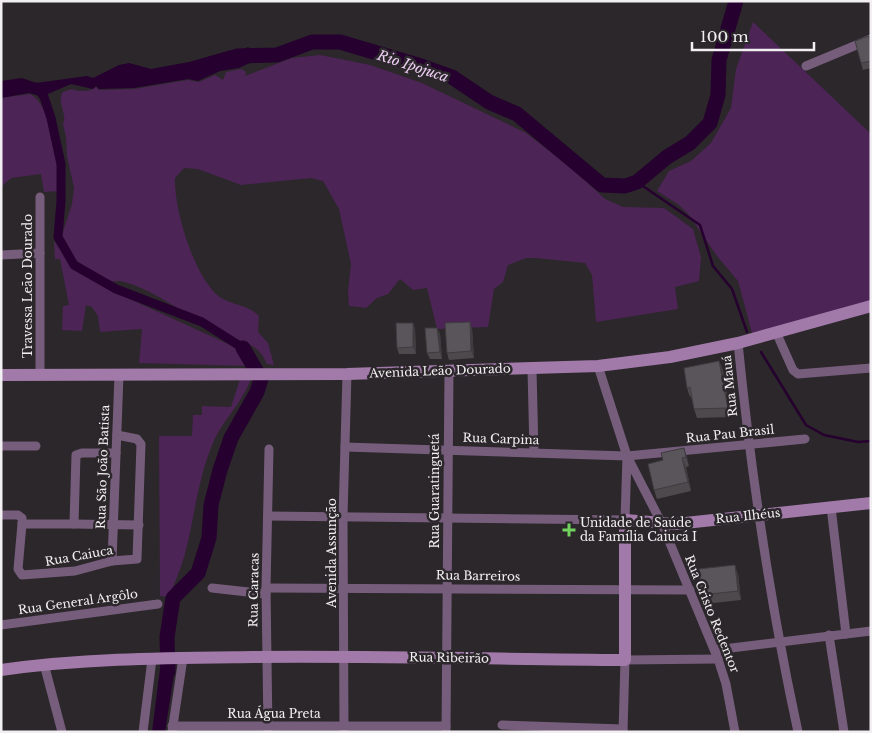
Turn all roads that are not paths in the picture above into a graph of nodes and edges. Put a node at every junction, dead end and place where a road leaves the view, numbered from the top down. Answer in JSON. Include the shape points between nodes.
{"nodes":[{"id":1,"x":871,"y":39,"type":"edge"},
{"id":2,"x":806,"y":66,"type":"dead end"},
{"id":3,"x":40,"y":197,"type":"dead end"},
{"id":4,"x":40,"y":253,"type":"junction"},
{"id":5,"x":1,"y":254,"type":"edge"},
{"id":6,"x":871,"y":306,"type":"edge"},
{"id":7,"x":776,"y":332,"type":"junction"},
{"id":8,"x":738,"y":343,"type":"junction"},
{"id":9,"x":598,"y":366,"type":"junction"},
{"id":10,"x":871,"y":368,"type":"edge"},
{"id":11,"x":532,"y":369,"type":"junction"},
{"id":12,"x":449,"y":370,"type":"junction"},
{"id":13,"x":347,"y":374,"type":"junction"},
{"id":14,"x":1,"y":375,"type":"edge"},
{"id":15,"x":40,"y":375,"type":"junction"},
{"id":16,"x":119,"y":375,"type":"junction"},
{"id":17,"x":117,"y":435,"type":"junction"},
{"id":18,"x":805,"y":439,"type":"dead end"},
{"id":19,"x":748,"y":445,"type":"junction"},
{"id":20,"x":1,"y":446,"type":"edge"},
{"id":21,"x":36,"y":446,"type":"dead end"},
{"id":22,"x":345,"y":447,"type":"junction"},
{"id":23,"x":269,"y":449,"type":"dead end"},
{"id":24,"x":448,"y":449,"type":"junction"},
{"id":25,"x":116,"y":453,"type":"junction"},
{"id":26,"x":534,"y":453,"type":"junction"},
{"id":27,"x":627,"y":456,"type":"junction"},
{"id":28,"x":871,"y":503,"type":"edge"},
{"id":29,"x":831,"y":507,"type":"junction"},
{"id":30,"x":1,"y":515,"type":"edge"},
{"id":31,"x":268,"y":516,"type":"junction"},
{"id":32,"x":344,"y":516,"type":"junction"},
{"id":33,"x":758,"y":516,"type":"junction"},
{"id":34,"x":448,"y":518,"type":"junction"},
{"id":35,"x":625,"y":520,"type":"junction"},
{"id":36,"x":22,"y":524,"type":"junction"},
{"id":37,"x":74,"y":524,"type":"junction"},
{"id":38,"x":114,"y":524,"type":"junction"},
{"id":39,"x":662,"y":524,"type":"junction"},
{"id":40,"x":139,"y":525,"type":"junction"},
{"id":41,"x":112,"y":561,"type":"junction"},
{"id":42,"x":344,"y":586,"type":"junction"},
{"id":43,"x":212,"y":588,"type":"dead end"},
{"id":44,"x":447,"y":588,"type":"junction"},
{"id":45,"x":625,"y":590,"type":"junction"},
{"id":46,"x":690,"y":590,"type":"junction"},
{"id":47,"x":266,"y":591,"type":"junction"},
{"id":48,"x":158,"y":604,"type":"dead end"},
{"id":49,"x":1,"y":625,"type":"edge"},
{"id":50,"x":870,"y":633,"type":"edge"},
{"id":51,"x":846,"y":634,"type":"junction"},
{"id":52,"x":829,"y":636,"type":"junction"},
{"id":53,"x":778,"y":641,"type":"junction"},
{"id":54,"x":717,"y":654,"type":"junction"},
{"id":55,"x":345,"y":656,"type":"junction"},
{"id":56,"x":266,"y":657,"type":"junction"},
{"id":57,"x":181,"y":658,"type":"junction"},
{"id":58,"x":447,"y":658,"type":"junction"},
{"id":59,"x":153,"y":659,"type":"junction"},
{"id":60,"x":625,"y":660,"type":"junction"},
{"id":61,"x":44,"y":664,"type":"junction"},
{"id":62,"x":1,"y":670,"type":"edge"},
{"id":63,"x":502,"y":725,"type":"dead end"},
{"id":64,"x":172,"y":729,"type":"edge"},
{"id":65,"x":268,"y":729,"type":"edge"},
{"id":66,"x":344,"y":729,"type":"edge"},
{"id":67,"x":446,"y":729,"type":"edge"},
{"id":68,"x":623,"y":730,"type":"edge"},
{"id":69,"x":62,"y":732,"type":"edge"},
{"id":70,"x":143,"y":732,"type":"edge"},
{"id":71,"x":735,"y":732,"type":"edge"},
{"id":72,"x":798,"y":732,"type":"edge"},
{"id":73,"x":844,"y":732,"type":"edge"}],
"edges":[{"from":1,"to":2,"type":"street"},
{"from":3,"to":4,"type":"street","name":"Travessa Leão Dourado"},
{"from":4,"to":5,"type":"street"},
{"from":4,"to":15,"type":"street","name":"Travessa Leão Dourado"},
{"from":6,"to":7,"type":"main road","name":"Avenida Leão Dourado"},
{"from":7,"to":8,"type":"main road","name":"Avenida Leão Dourado"},
{"from":7,"to":10,"type":"street","via":[[793,370],[798,374]]},
{"from":8,"to":9,"type":"main road","name":"Avenida Leão Dourado","via":[[670,357]]},
{"from":8,"to":19,"type":"street","name":"Rua Mauá"},
{"from":9,"to":11,"type":"main road","name":"Avenida Leão Dourado"},
{"from":9,"to":27,"type":"street"},
{"from":11,"to":12,"type":"main road","name":"Avenida Leão Dourado"},
{"from":11,"to":26,"type":"street"},
{"from":12,"to":13,"type":"main road","name":"Avenida Leão Dourado"},
{"from":12,"to":24,"type":"street","name":"Rua Guaratinguetá"},
{"from":13,"to":16,"type":"main road","name":"Avenida Leão Dourado"},
{"from":13,"to":22,"type":"street","name":"Avenida Assunção"},
{"from":14,"to":15,"type":"main road","name":"Avenida Leão Dourado"},
{"from":15,"to":16,"type":"main road","name":"Avenida Leão Dourado"},
{"from":16,"to":17,"type":"street","name":"Rua São João Batista"},
{"from":17,"to":25,"type":"street","name":"Rua São João Batista"},
{"from":17,"to":40,"type":"street","via":[[140,441]]},
{"from":18,"to":19,"type":"street","name":"Rua Pau Brasil"},
{"from":19,"to":27,"type":"street","name":"Rua Pau Brasil"},
{"from":19,"to":33,"type":"street","name":"Rua Mauá"},
{"from":20,"to":21,"type":"street"},
{"from":22,"to":24,"type":"street","name":"Rua Carpina"},
{"from":22,"to":32,"type":"street","name":"Avenida Assunção"},
{"from":23,"to":31,"type":"street","name":"Rua Caracas"},
{"from":24,"to":26,"type":"street","name":"Rua Carpina"},
{"from":24,"to":34,"type":"street","name":"Rua Guaratinguetá"},
{"from":25,"to":37,"type":"street","via":[[76,455]]},
{"from":25,"to":38,"type":"street","name":"Rua São João Batista"},
{"from":26,"to":27,"type":"street","name":"Rua Carpina"},
{"from":27,"to":35,"type":"street"},
{"from":27,"to":39,"type":"street","name":"Rua Cristo Redentor"},
{"from":28,"to":29,"type":"main road","name":"Rua Ilhéus"},
{"from":29,"to":33,"type":"main road","name":"Rua Ilhéus"},
{"from":29,"to":51,"type":"street"},
{"from":30,"to":36,"type":"street","via":[[18,515]]},
{"from":31,"to":32,"type":"street"},
{"from":31,"to":47,"type":"street","name":"Rua Caracas"},
{"from":32,"to":34,"type":"street"},
{"from":32,"to":42,"type":"street","name":"Avenida Assunção"},
{"from":33,"to":39,"type":"main road","name":"Rua Ilhéus"},
{"from":33,"to":53,"type":"street","name":"Rua Mauá"},
{"from":34,"to":35,"type":"street"},
{"from":34,"to":44,"type":"street","name":"Rua Guaratinguetá"},
{"from":35,"to":39,"type":"main road","name":"Rua Ilhéus"},
{"from":35,"to":45,"type":"main road"},
{"from":36,"to":37,"type":"street"},
{"from":36,"to":41,"type":"street","name":"Rua Caiuca","via":[[18,569],[26,576],[75,571]]},
{"from":37,"to":38,"type":"street"},
{"from":38,"to":40,"type":"street"},
{"from":38,"to":41,"type":"street","name":"Rua São João Batista"},
{"from":39,"to":46,"type":"street","name":"Rua Cristo Redentor"},
{"from":40,"to":41,"type":"street","name":"Rua Caiuca","via":[[137,560]]},
{"from":42,"to":44,"type":"street","name":"Rua Barreiros"},
{"from":42,"to":47,"type":"street","name":"Rua Barreiros"},
{"from":42,"to":55,"type":"street","name":"Avenida Assunção"},
{"from":43,"to":47,"type":"street","name":"Rua Barreiros"},
{"from":44,"to":45,"type":"street","name":"Rua Barreiros"},
{"from":44,"to":58,"type":"street","name":"Rua Guaratinguetá"},
{"from":45,"to":46,"type":"street","name":"Rua Barreiros"},
{"from":45,"to":60,"type":"main road"},
{"from":46,"to":54,"type":"street","name":"Rua Cristo Redentor"},
{"from":47,"to":56,"type":"street","name":"Rua Caracas"},
{"from":48,"to":49,"type":"street","name":"Rua General Argôlo"},
{"from":50,"to":51,"type":"street","name":"Rua Ribeirão"},
{"from":51,"to":52,"type":"street","name":"Rua Ribeirão"},
{"from":52,"to":53,"type":"street","name":"Rua Ribeirão"},
{"from":52,"to":73,"type":"street"},
{"from":53,"to":54,"type":"street","name":"Rua Ribeirão"},
{"from":53,"to":72,"type":"street","name":"Rua Mauá"},
{"from":54,"to":60,"type":"street","name":"Rua Ribeirão"},
{"from":54,"to":71,"type":"street","name":"Rua Cristo Redentor"},
{"from":55,"to":56,"type":"main road","name":"Rua Ribeirão"},
{"from":55,"to":58,"type":"main road","name":"Rua Ribeirão"},
{"from":55,"to":66,"type":"street","name":"Avenida Assunção"},
{"from":56,"to":57,"type":"main road","name":"Rua Ribeirão"},
{"from":56,"to":65,"type":"street","name":"Rua Caracas"},
{"from":57,"to":59,"type":"main road","name":"Rua Ribeirão"},
{"from":57,"to":64,"type":"street","name":"Rua Água Preta"},
{"from":58,"to":60,"type":"main road","name":"Rua Ribeirão"},
{"from":58,"to":67,"type":"street","name":"Rua Guaratinguetá"},
{"from":59,"to":61,"type":"main road","name":"Rua Ribeirão"},
{"from":59,"to":70,"type":"street"},
{"from":60,"to":68,"type":"street"},
{"from":61,"to":62,"type":"main road","name":"Rua Ribeirão"},
{"from":61,"to":69,"type":"street"},
{"from":63,"to":68,"type":"street"},
{"from":64,"to":65,"type":"street","name":"Rua Água Preta"},
{"from":65,"to":66,"type":"street","name":"Rua Água Preta"},
{"from":66,"to":67,"type":"street","name":"Rua Água Preta"}]}
